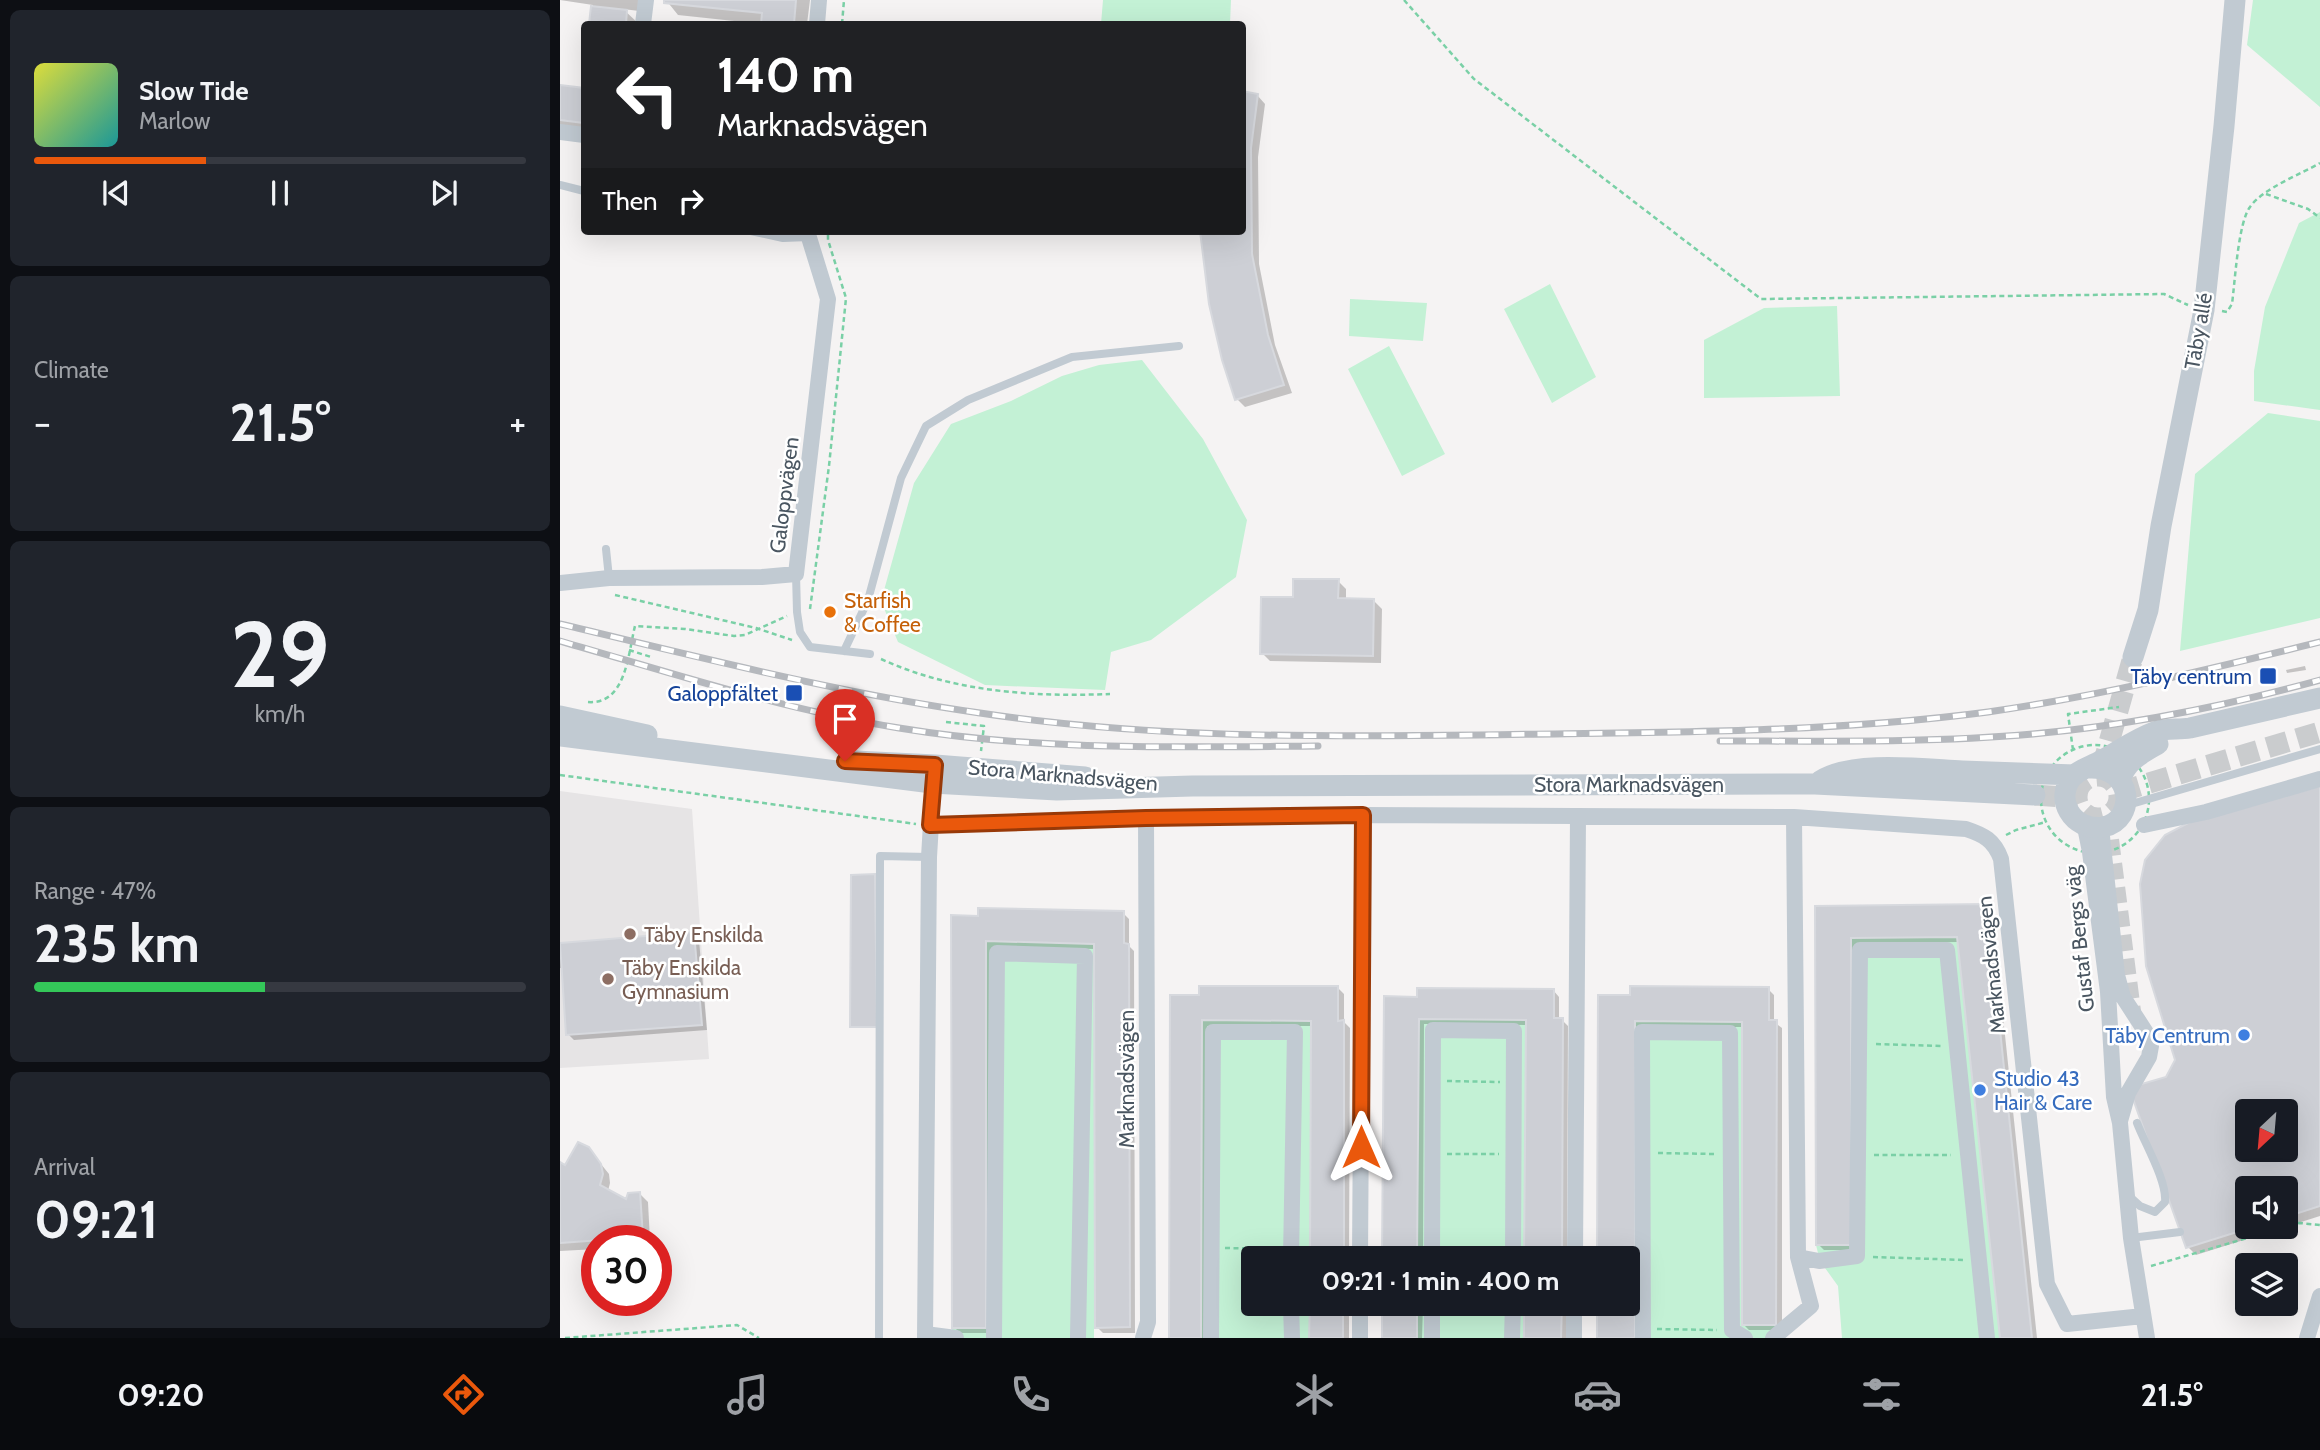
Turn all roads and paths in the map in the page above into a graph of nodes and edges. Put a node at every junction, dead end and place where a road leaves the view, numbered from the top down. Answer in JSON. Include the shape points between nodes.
{"nodes":[{"id":1,"x":646,"y":0,"type":"edge"},
{"id":2,"x":819,"y":0,"type":"edge"},
{"id":3,"x":844,"y":0,"type":"edge"},
{"id":4,"x":1404,"y":0,"type":"edge"},
{"id":5,"x":2235,"y":0,"type":"edge"},
{"id":6,"x":643,"y":21,"type":"edge"},
{"id":7,"x":817,"y":21,"type":"edge"},
{"id":8,"x":842,"y":21,"type":"edge"},
{"id":9,"x":560,"y":132,"type":"edge"},
{"id":10,"x":581,"y":135,"type":"edge"},
{"id":11,"x":2320,"y":163,"type":"edge"},
{"id":12,"x":560,"y":185,"type":"edge"},
{"id":13,"x":581,"y":190,"type":"edge"},
{"id":14,"x":2264,"y":193,"type":"junction"},
{"id":15,"x":2320,"y":218,"type":"edge"},
{"id":16,"x":769,"y":235,"type":"edge"},
{"id":17,"x":802,"y":235,"type":"edge"},
{"id":18,"x":808,"y":235,"type":"edge"},
{"id":19,"x":2196,"y":307,"type":"junction"},
{"id":20,"x":1179,"y":346,"type":"dead end"},
{"id":21,"x":606,"y":549,"type":"dead end"},
{"id":22,"x":796,"y":574,"type":"junction"},
{"id":23,"x":609,"y":578,"type":"junction"},
{"id":24,"x":560,"y":583,"type":"edge"},
{"id":25,"x":797,"y":612,"type":"junction"},
{"id":26,"x":756,"y":628,"type":"junction"},
{"id":27,"x":810,"y":647,"type":"junction"},
{"id":28,"x":629,"y":650,"type":"junction"},
{"id":29,"x":844,"y":651,"type":"junction"},
{"id":30,"x":870,"y":654,"type":"joint"},
{"id":31,"x":651,"y":657,"type":"dead end"},
{"id":32,"x":2133,"y":657,"type":"tunnel mouth"},
{"id":33,"x":1110,"y":694,"type":"dead end"},
{"id":34,"x":2320,"y":698,"type":"edge"},
{"id":35,"x":581,"y":701,"type":"dead end"},
{"id":36,"x":2119,"y":707,"type":"dead end"},
{"id":37,"x":560,"y":716,"type":"edge"},
{"id":38,"x":2182,"y":730,"type":"junction"},
{"id":39,"x":560,"y":736,"type":"edge"},
{"id":40,"x":2320,"y":749,"type":"edge"},
{"id":41,"x":2073,"y":750,"type":"dead end"},
{"id":42,"x":2081,"y":771,"type":"junction"},
{"id":43,"x":934,"y":774,"type":"junction"},
{"id":44,"x":2144,"y":774,"type":"dead end"},
{"id":45,"x":560,"y":775,"type":"edge"},
{"id":46,"x":2120,"y":779,"type":"junction"},
{"id":47,"x":2320,"y":779,"type":"edge"},
{"id":48,"x":1815,"y":784,"type":"junction"},
{"id":49,"x":2149,"y":790,"type":"dead end"},
{"id":50,"x":2035,"y":795,"type":"tunnel mouth"},
{"id":51,"x":2125,"y":806,"type":"junction"},
{"id":52,"x":2066,"y":808,"type":"junction"},
{"id":53,"x":1363,"y":815,"type":"junction"},
{"id":54,"x":1578,"y":816,"type":"junction"},
{"id":55,"x":1794,"y":817,"type":"junction"},
{"id":56,"x":1146,"y":818,"type":"junction"},
{"id":57,"x":930,"y":825,"type":"junction"},
{"id":58,"x":2144,"y":825,"type":"dead end"},
{"id":59,"x":2093,"y":827,"type":"junction"},
{"id":60,"x":1993,"y":841,"type":"junction"},
{"id":61,"x":2083,"y":852,"type":"dead end"},
{"id":62,"x":929,"y":857,"type":"junction"},
{"id":63,"x":1858,"y":1044,"type":"junction"},
{"id":64,"x":1957,"y":1046,"type":"junction"},
{"id":65,"x":2110,"y":1048,"type":"junction"},
{"id":66,"x":2142,"y":1067,"type":"junction"},
{"id":67,"x":1433,"y":1081,"type":"junction"},
{"id":68,"x":1513,"y":1082,"type":"junction"},
{"id":69,"x":2137,"y":1123,"type":"dead end"},
{"id":70,"x":2120,"y":1124,"type":"junction"},
{"id":71,"x":1432,"y":1153,"type":"junction"},
{"id":72,"x":1643,"y":1153,"type":"junction"},
{"id":73,"x":1513,"y":1154,"type":"junction"},
{"id":74,"x":1731,"y":1154,"type":"junction"},
{"id":75,"x":1857,"y":1155,"type":"junction"},
{"id":76,"x":1968,"y":1156,"type":"junction"},
{"id":77,"x":2128,"y":1195,"type":"junction"},
{"id":78,"x":2320,"y":1225,"type":"edge"},
{"id":79,"x":2180,"y":1232,"type":"dead end"},
{"id":80,"x":2131,"y":1238,"type":"junction"},
{"id":81,"x":1290,"y":1246,"type":"edge"},
{"id":82,"x":1360,"y":1246,"type":"edge"},
{"id":83,"x":1432,"y":1246,"type":"edge"},
{"id":84,"x":1513,"y":1246,"type":"edge"},
{"id":85,"x":1575,"y":1246,"type":"edge"},
{"id":86,"x":1212,"y":1248,"type":"junction"},
{"id":87,"x":1241,"y":1250,"type":"edge"},
{"id":88,"x":1857,"y":1256,"type":"junction"},
{"id":89,"x":1798,"y":1257,"type":"junction"},
{"id":90,"x":1978,"y":1261,"type":"junction"},
{"id":91,"x":2147,"y":1266,"type":"dead end"},
{"id":92,"x":2320,"y":1296,"type":"edge"},
{"id":93,"x":1291,"y":1316,"type":"edge"},
{"id":94,"x":1360,"y":1316,"type":"edge"},
{"id":95,"x":1432,"y":1316,"type":"edge"},
{"id":96,"x":1513,"y":1316,"type":"edge"},
{"id":97,"x":1574,"y":1316,"type":"edge"},
{"id":98,"x":2143,"y":1316,"type":"junction"},
{"id":99,"x":1643,"y":1333,"type":"edge"},
{"id":100,"x":1739,"y":1334,"type":"edge"},
{"id":101,"x":925,"y":1336,"type":"edge"},
{"id":102,"x":565,"y":1338,"type":"edge"},
{"id":103,"x":759,"y":1338,"type":"edge"},
{"id":104,"x":879,"y":1338,"type":"edge"},
{"id":105,"x":956,"y":1338,"type":"edge"},
{"id":106,"x":994,"y":1338,"type":"edge"},
{"id":107,"x":1078,"y":1338,"type":"edge"},
{"id":108,"x":1143,"y":1338,"type":"edge"},
{"id":109,"x":1211,"y":1338,"type":"edge"},
{"id":110,"x":1292,"y":1338,"type":"edge"},
{"id":111,"x":1360,"y":1338,"type":"edge"},
{"id":112,"x":1432,"y":1338,"type":"edge"},
{"id":113,"x":1512,"y":1338,"type":"edge"},
{"id":114,"x":1574,"y":1338,"type":"edge"},
{"id":115,"x":1773,"y":1338,"type":"edge"},
{"id":116,"x":1987,"y":1338,"type":"edge"},
{"id":117,"x":2147,"y":1338,"type":"edge"},
{"id":118,"x":2307,"y":1338,"type":"edge"}],
"edges":[{"from":1,"to":6,"type":"street"},
{"from":2,"to":7,"type":"street"},
{"from":3,"to":8,"type":"path"},
{"from":4,"to":19,"type":"path","via":[[1474,79],[1761,299],[2164,294]]},
{"from":5,"to":19,"type":"street","name":"Täby allé","via":[[2224,126]]},
{"from":9,"to":10,"type":"street"},
{"from":11,"to":14,"type":"path"},
{"from":12,"to":13,"type":"lane"},
{"from":14,"to":15,"type":"path"},
{"from":14,"to":19,"type":"path","via":[[2245,217],[2232,304],[2227,312]]},
{"from":16,"to":17,"type":"lane"},
{"from":18,"to":22,"type":"street","name":"Galoppvägen","via":[[828,299]]},
{"from":19,"to":32,"type":"street","name":"Täby allé","via":[[2148,610]]},
{"from":20,"to":29,"type":"lane","via":[[1072,358],[968,400],[926,426],[901,478],[868,600]]},
{"from":21,"to":23,"type":"lane"},
{"from":22,"to":23,"type":"street","name":"Galoppvägen"},
{"from":22,"to":25,"type":"lane"},
{"from":23,"to":24,"type":"street","name":"Galoppvägen"},
{"from":23,"to":26,"type":"path","via":[[610,594]]},
{"from":25,"to":26,"type":"path"},
{"from":25,"to":27,"type":"lane","via":[[800,632]]},
{"from":26,"to":27,"type":"path"},
{"from":26,"to":28,"type":"path","via":[[734,636],[635,626]]},
{"from":27,"to":29,"type":"lane"},
{"from":28,"to":31,"type":"path"},
{"from":28,"to":35,"type":"path","via":[[620,683],[611,696],[604,701]]},
{"from":29,"to":30,"type":"lane"},
{"from":30,"to":33,"type":"path","via":[[959,686],[1053,696]]},
{"from":34,"to":38,"type":"street"},
{"from":36,"to":41,"type":"path","via":[[2068,714]]},
{"from":37,"to":43,"type":"street","name":"Stora Marknadsvägen","via":[[675,741]]},
{"from":38,"to":42,"type":"street","via":[[2156,731]]},
{"from":38,"to":46,"type":"street","via":[[2132,759]]},
{"from":39,"to":43,"type":"street","name":"Stora Marknadsvägen"},
{"from":40,"to":51,"type":"lane"},
{"from":42,"to":46,"type":"street","via":[[2098,767]]},
{"from":42,"to":48,"type":"street","name":"Stora Marknadsvägen","via":[[1848,770]]},
{"from":42,"to":52,"type":"street","via":[[2067,787]]},
{"from":43,"to":48,"type":"street","name":"Stora Marknadsvägen","via":[[1192,786]]},
{"from":43,"to":57,"type":"street"},
{"from":44,"to":49,"type":"path"},
{"from":45,"to":57,"type":"path"},
{"from":46,"to":51,"type":"street"},
{"from":47,"to":58,"type":"street"},
{"from":48,"to":50,"type":"street","name":"Stora Marknadsvägen"},
{"from":48,"to":52,"type":"street","name":"Stora Marknadsvägen","via":[[1840,795]]},
{"from":51,"to":59,"type":"street","via":[[2110,824]]},
{"from":52,"to":59,"type":"street","via":[[2073,819]]},
{"from":53,"to":54,"type":"street"},
{"from":53,"to":56,"type":"street"},
{"from":53,"to":82,"type":"street"},
{"from":54,"to":55,"type":"street"},
{"from":54,"to":85,"type":"street"},
{"from":55,"to":60,"type":"street","via":[[1966,829]]},
{"from":55,"to":89,"type":"street"},
{"from":56,"to":57,"type":"street"},
{"from":56,"to":108,"type":"street","name":"Marknadsvägen","via":[[1148,1322]]},
{"from":57,"to":62,"type":"street"},
{"from":59,"to":65,"type":"street","name":"Gustaf Bergs väg","via":[[2091,852]]},
{"from":59,"to":66,"type":"street","name":"Gustaf Bergs väg","via":[[2117,975],[2123,996],[2151,1046]]},
{"from":60,"to":61,"type":"path","via":[[2046,822],[2062,841]]},
{"from":60,"to":98,"type":"street","name":"Marknadsvägen","via":[[2001,859],[2047,1284],[2067,1324]]},
{"from":62,"to":101,"type":"street"},
{"from":62,"to":104,"type":"lane","via":[[880,856]]},
{"from":63,"to":64,"type":"path"},
{"from":63,"to":64,"type":"street","via":[[1860,950],[1947,950]]},
{"from":63,"to":75,"type":"street"},
{"from":64,"to":76,"type":"street"},
{"from":65,"to":66,"type":"street","via":[[2124,1067]]},
{"from":65,"to":70,"type":"street","name":"Gustaf Bergs väg"},
{"from":66,"to":70,"type":"street","name":"Gustaf Bergs väg","via":[[2128,1093]]},
{"from":67,"to":68,"type":"path"},
{"from":67,"to":68,"type":"street","via":[[1433,1030],[1514,1031]]},
{"from":67,"to":71,"type":"street"},
{"from":68,"to":73,"type":"street"},
{"from":69,"to":77,"type":"lane","via":[[2166,1195],[2155,1212]]},
{"from":70,"to":77,"type":"street","name":"Gustaf Bergs väg"},
{"from":71,"to":73,"type":"path"},
{"from":71,"to":83,"type":"street"},
{"from":72,"to":74,"type":"path"},
{"from":72,"to":74,"type":"street","via":[[1643,1032],[1730,1033]]},
{"from":72,"to":99,"type":"street"},
{"from":73,"to":84,"type":"street"},
{"from":74,"to":100,"type":"street"},
{"from":75,"to":76,"type":"path"},
{"from":75,"to":88,"type":"street"},
{"from":76,"to":90,"type":"street"},
{"from":77,"to":80,"type":"street","name":"Gustaf Bergs väg"},
{"from":78,"to":91,"type":"path","via":[[2299,1223]]},
{"from":79,"to":80,"type":"lane"},
{"from":80,"to":98,"type":"street","name":"Gustaf Bergs väg"},
{"from":81,"to":86,"type":"street","via":[[1295,1032],[1213,1032]]},
{"from":86,"to":87,"type":"path"},
{"from":86,"to":109,"type":"street"},
{"from":88,"to":89,"type":"street","via":[[1819,1261]]},
{"from":88,"to":90,"type":"path"},
{"from":89,"to":115,"type":"street","via":[[1811,1306]]},
{"from":90,"to":116,"type":"street"},
{"from":92,"to":118,"type":"street"},
{"from":93,"to":110,"type":"street"},
{"from":94,"to":111,"type":"street"},
{"from":95,"to":112,"type":"street"},
{"from":96,"to":113,"type":"street"},
{"from":97,"to":114,"type":"street"},
{"from":98,"to":117,"type":"street","name":"Gustaf Bergs väg"},
{"from":99,"to":100,"type":"path"},
{"from":101,"to":105,"type":"street"},
{"from":102,"to":103,"type":"path","via":[[737,1325]]},
{"from":106,"to":107,"type":"street","via":[[997,953],[1085,956]]}]}
